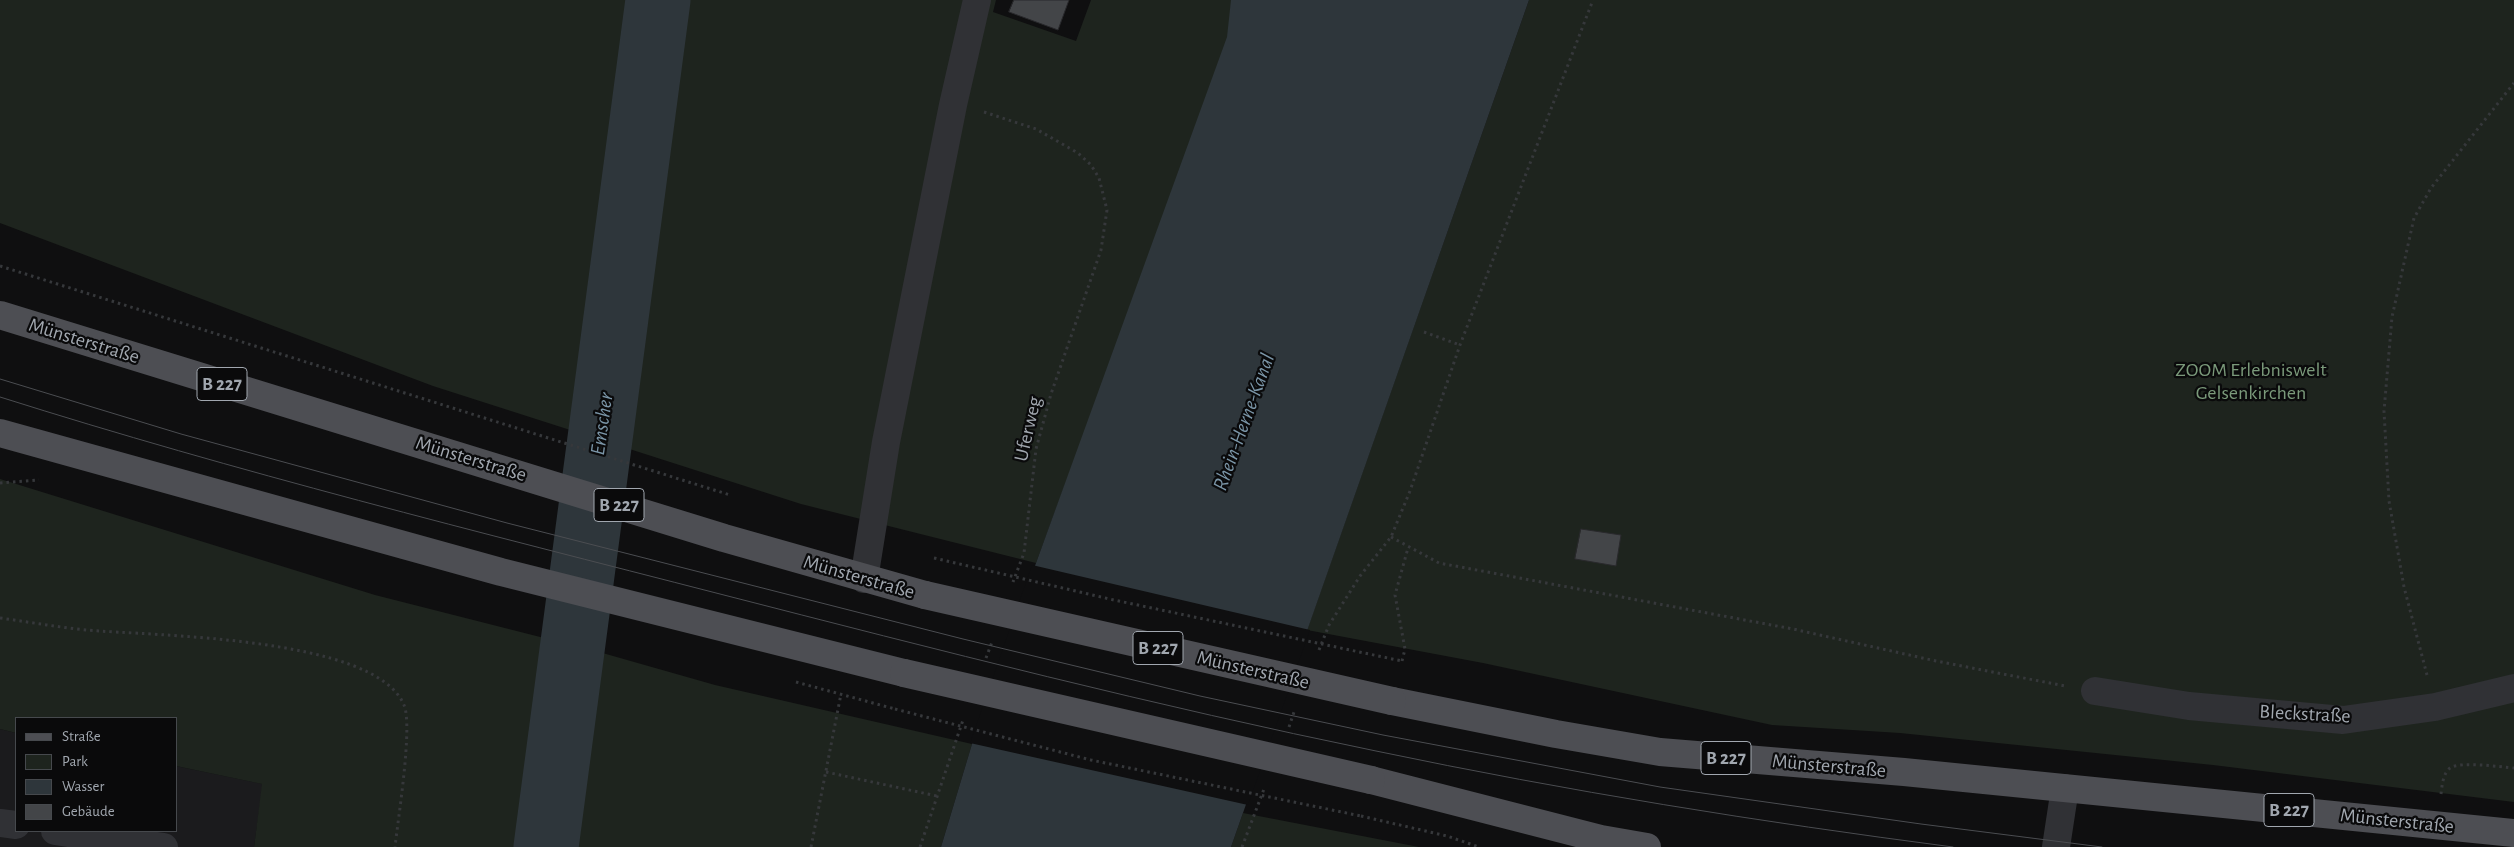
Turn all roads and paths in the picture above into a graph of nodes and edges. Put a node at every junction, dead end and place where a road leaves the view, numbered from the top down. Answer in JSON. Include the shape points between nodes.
{"nodes":[{"id":1,"x":978,"y":0,"type":"edge"},
{"id":2,"x":1593,"y":0,"type":"edge"},
{"id":3,"x":2514,"y":83,"type":"edge"},
{"id":4,"x":953,"y":105,"type":"junction"},
{"id":5,"x":0,"y":266,"type":"edge"},
{"id":6,"x":0,"y":315,"type":"edge"},
{"id":7,"x":1424,"y":332,"type":"dead end"},
{"id":8,"x":1460,"y":344,"type":"junction"},
{"id":9,"x":0,"y":433,"type":"edge"},
{"id":10,"x":0,"y":449,"type":"edge"},
{"id":11,"x":73,"y":455,"type":"junction"},
{"id":12,"x":730,"y":495,"type":"dead end"},
{"id":13,"x":1408,"y":548,"type":"junction"},
{"id":14,"x":934,"y":558,"type":"dead end"},
{"id":15,"x":864,"y":579,"type":"junction"},
{"id":16,"x":1010,"y":590,"type":"dead end"},
{"id":17,"x":0,"y":618,"type":"edge"},
{"id":18,"x":994,"y":637,"type":"dead end"},
{"id":19,"x":983,"y":665,"type":"dead end"},
{"id":20,"x":793,"y":682,"type":"dead end"},
{"id":21,"x":2514,"y":688,"type":"edge"},
{"id":22,"x":2095,"y":691,"type":"joint"},
{"id":23,"x":842,"y":694,"type":"junction"},
{"id":24,"x":2435,"y":707,"type":"junction"},
{"id":25,"x":966,"y":711,"type":"dead end"},
{"id":26,"x":2514,"y":768,"type":"edge"},
{"id":27,"x":826,"y":772,"type":"junction"},
{"id":28,"x":2065,"y":788,"type":"junction"},
{"id":29,"x":937,"y":796,"type":"junction"},
{"id":30,"x":2440,"y":800,"type":"dead end"},
{"id":31,"x":0,"y":822,"type":"edge"},
{"id":32,"x":15,"y":825,"type":"edge"},
{"id":33,"x":62,"y":832,"type":"edge"},
{"id":34,"x":2514,"y":833,"type":"edge"},
{"id":35,"x":164,"y":847,"type":"edge"},
{"id":36,"x":395,"y":847,"type":"edge"},
{"id":37,"x":812,"y":847,"type":"edge"},
{"id":38,"x":920,"y":847,"type":"edge"},
{"id":39,"x":1479,"y":847,"type":"edge"},
{"id":40,"x":1647,"y":847,"type":"edge"},
{"id":41,"x":2056,"y":847,"type":"edge"}],
"edges":[{"from":1,"to":4,"type":"street"},
{"from":2,"to":8,"type":"path"},
{"from":3,"to":24,"type":"path","via":[[2431,188],[2414,218],[2392,318],[2384,410],[2389,501],[2404,588]]},
{"from":4,"to":15,"type":"street","via":[[886,442]]},
{"from":4,"to":16,"type":"path","name":"Uferweg","via":[[995,114],[1036,129],[1078,153],[1099,178],[1107,210],[1102,250],[1051,394],[1036,448],[1024,553]]},
{"from":5,"to":12,"type":"path"},
{"from":6,"to":15,"type":"main road","name":"Münsterstraße","number":"B 227"},
{"from":7,"to":8,"type":"path"},
{"from":8,"to":13,"type":"path","via":[[1391,537]]},
{"from":9,"to":11,"type":"main road"},
{"from":10,"to":11,"type":"main road"},
{"from":11,"to":40,"type":"main road","bridge":true,"via":[[501,572],[904,673],[1371,780],[1601,839]]},
{"from":13,"to":14,"type":"path","bridge":true,"via":[[1395,595],[1405,649],[1402,662]]},
{"from":13,"to":22,"type":"path","via":[[1439,563],[1793,629],[1946,663]]},
{"from":15,"to":28,"type":"main road","name":"Münsterstraße","number":"B 227","bridge":true,"via":[[1392,701],[1556,734],[1660,752]]},
{"from":17,"to":36,"type":"path","via":[[84,630],[252,642],[307,652],[380,678],[397,692],[408,718]]},
{"from":18,"to":19,"type":"path"},
{"from":20,"to":23,"type":"path"},
{"from":21,"to":24,"type":"street","name":"Bleckstraße"},
{"from":22,"to":24,"type":"street","name":"Bleckstraße","via":[[2190,706],[2343,720]]},
{"from":23,"to":27,"type":"path"},
{"from":23,"to":39,"type":"path","bridge":true,"via":[[1091,760],[1361,816],[1447,836]]},
{"from":25,"to":29,"type":"path"},
{"from":26,"to":30,"type":"path","via":[[2458,765],[2449,768],[2444,776]]},
{"from":27,"to":29,"type":"path"},
{"from":27,"to":37,"type":"path"},
{"from":28,"to":34,"type":"main road","name":"Münsterstraße","number":"B 227"},
{"from":28,"to":41,"type":"street"},
{"from":29,"to":38,"type":"path"},
{"from":31,"to":32,"type":"street"},
{"from":33,"to":35,"type":"street"}]}
